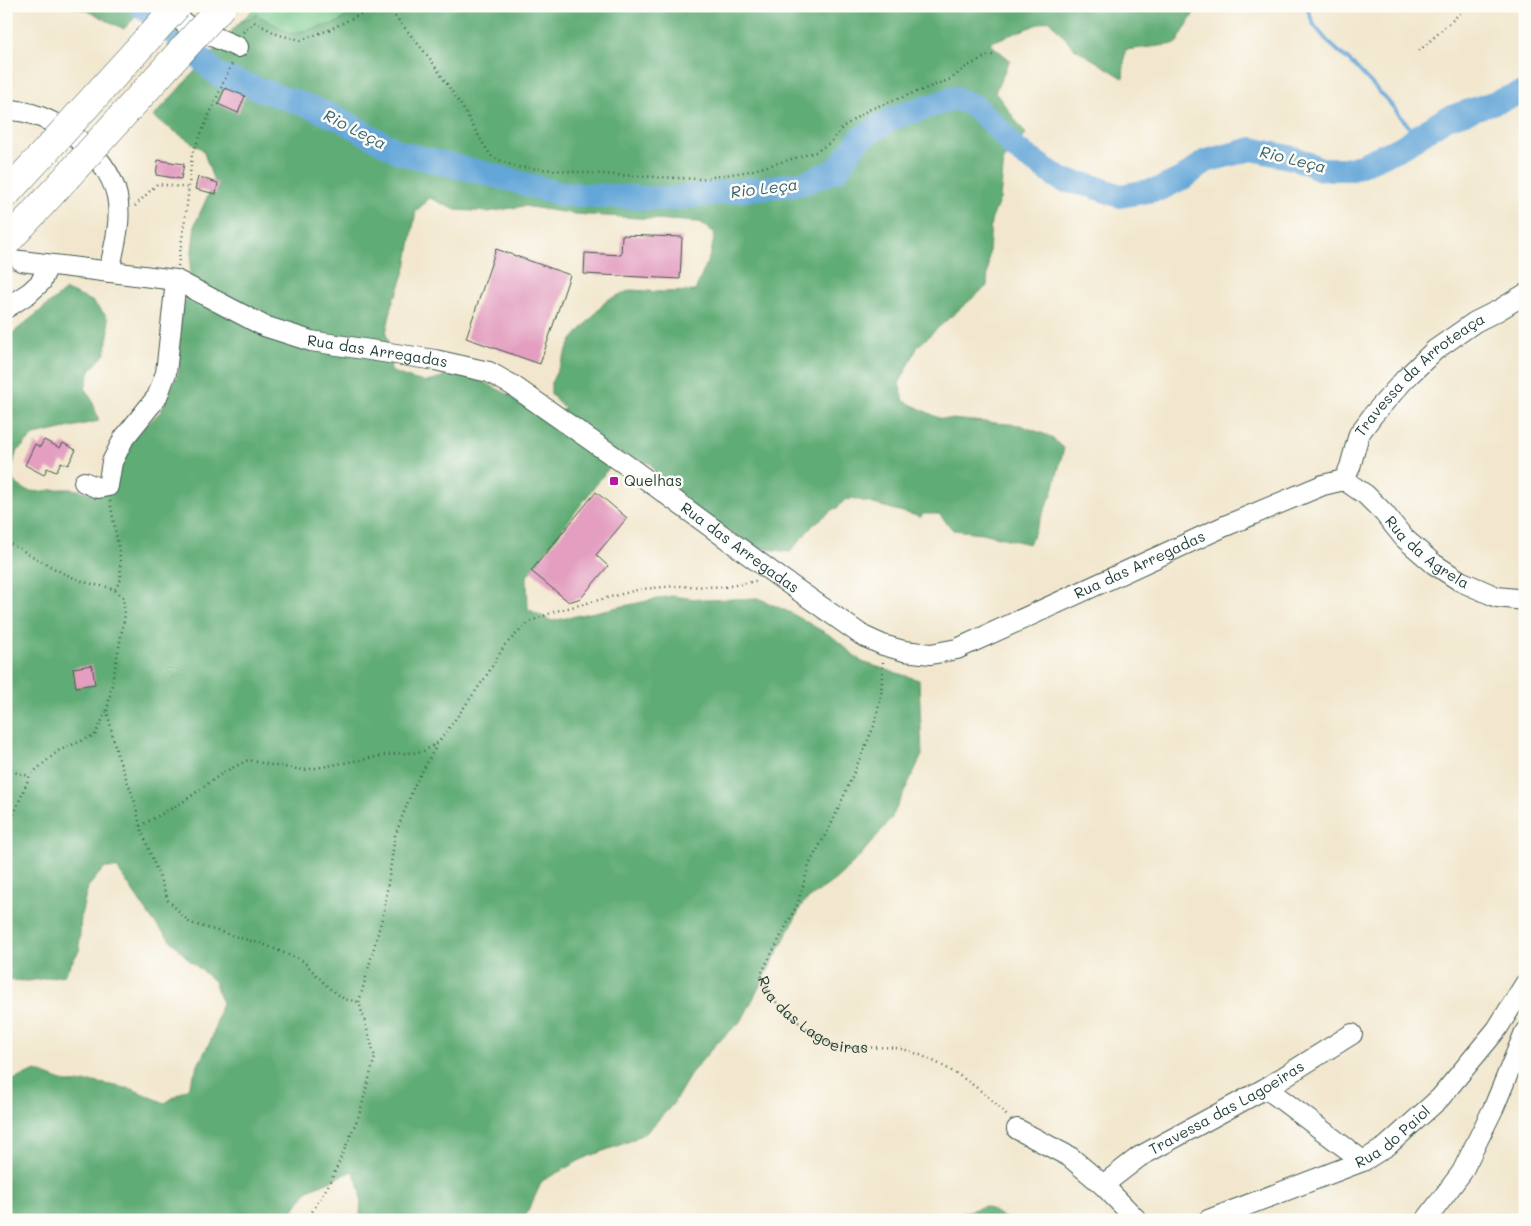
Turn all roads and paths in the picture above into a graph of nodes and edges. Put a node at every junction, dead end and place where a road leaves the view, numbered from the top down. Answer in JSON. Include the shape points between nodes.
{"nodes":[{"id":1,"x":166,"y":6,"type":"edge"},
{"id":2,"x":177,"y":6,"type":"edge"},
{"id":3,"x":222,"y":6,"type":"edge"},
{"id":4,"x":376,"y":6,"type":"edge"},
{"id":5,"x":384,"y":6,"type":"edge"},
{"id":6,"x":1468,"y":6,"type":"edge"},
{"id":7,"x":1419,"y":51,"type":"dead end"},
{"id":8,"x":996,"y":55,"type":"dead end"},
{"id":9,"x":235,"y":56,"type":"junction"},
{"id":10,"x":6,"y":110,"type":"edge"},
{"id":11,"x":189,"y":188,"type":"junction"},
{"id":12,"x":6,"y":194,"type":"edge"},
{"id":13,"x":118,"y":212,"type":"junction"},
{"id":14,"x":14,"y":252,"type":"edge"},
{"id":15,"x":48,"y":264,"type":"junction"},
{"id":16,"x":109,"y":272,"type":"junction"},
{"id":17,"x":176,"y":280,"type":"junction"},
{"id":18,"x":1525,"y":294,"type":"edge"},
{"id":19,"x":6,"y":308,"type":"edge"},
{"id":20,"x":1344,"y":480,"type":"junction"},
{"id":21,"x":84,"y":482,"type":"dead end"},
{"id":22,"x":108,"y":486,"type":"junction"},
{"id":23,"x":6,"y":542,"type":"edge"},
{"id":24,"x":772,"y":572,"type":"junction"},
{"id":25,"x":115,"y":589,"type":"junction"},
{"id":26,"x":1525,"y":600,"type":"edge"},
{"id":27,"x":883,"y":645,"type":"junction"},
{"id":28,"x":107,"y":711,"type":"junction"},
{"id":29,"x":439,"y":742,"type":"junction"},
{"id":30,"x":6,"y":770,"type":"edge"},
{"id":31,"x":29,"y":776,"type":"junction"},
{"id":32,"x":140,"y":826,"type":"junction"},
{"id":33,"x":6,"y":834,"type":"edge"},
{"id":34,"x":1525,"y":984,"type":"edge"},
{"id":35,"x":359,"y":1002,"type":"junction"},
{"id":36,"x":1525,"y":1032,"type":"edge"},
{"id":37,"x":1352,"y":1034,"type":"dead end"},
{"id":38,"x":1266,"y":1088,"type":"junction"},
{"id":39,"x":1017,"y":1129,"type":"joint"},
{"id":40,"x":1363,"y":1161,"type":"junction"},
{"id":41,"x":1103,"y":1185,"type":"junction"},
{"id":42,"x":307,"y":1220,"type":"edge"},
{"id":43,"x":1137,"y":1220,"type":"edge"},
{"id":44,"x":1208,"y":1220,"type":"edge"},
{"id":45,"x":1426,"y":1220,"type":"edge"}],
"edges":[{"from":1,"to":9,"type":"street","via":[[186,25]]},
{"from":2,"to":12,"type":"highway","bridge":true},
{"from":3,"to":14,"type":"highway","bridge":true,"via":[[66,178]]},
{"from":4,"to":9,"type":"path","via":[[301,40],[254,22],[243,31]]},
{"from":5,"to":8,"type":"path","via":[[431,60],[492,157],[516,167],[615,175],[700,179],[750,171],[816,152],[868,110],[951,79],[966,67]]},
{"from":6,"to":7,"type":"path"},
{"from":9,"to":11,"type":"path","via":[[192,154]]},
{"from":10,"to":13,"type":"street","via":[[15,109],[44,118],[82,141],[107,171],[117,196]]},
{"from":11,"to":13,"type":"path","via":[[157,184],[137,205]]},
{"from":11,"to":17,"type":"path"},
{"from":13,"to":16,"type":"street","via":[[118,230]]},
{"from":14,"to":15,"type":"street","name":"Rua das Arregadas"},
{"from":15,"to":16,"type":"street","name":"Rua das Arregadas"},
{"from":15,"to":19,"type":"street","via":[[41,282]]},
{"from":16,"to":17,"type":"street","name":"Rua das Arregadas"},
{"from":17,"to":22,"type":"street","via":[[166,373],[157,397],[124,438],[112,462]]},
{"from":17,"to":24,"type":"street","name":"Rua das Arregadas","via":[[264,326],[311,341],[435,360],[489,372],[632,469]]},
{"from":18,"to":20,"type":"street","name":"Travessa da Arroteaça","via":[[1475,322],[1435,350],[1405,379],[1359,434]]},
{"from":20,"to":26,"type":"street","name":"Rua da Agrela","via":[[1366,495],[1404,538],[1434,564],[1460,581],[1498,597]]},
{"from":20,"to":27,"type":"street","name":"Rua das Arregadas","via":[[1323,485],[1225,526],[957,649],[931,654]]},
{"from":21,"to":22,"type":"street","via":[[98,488]]},
{"from":22,"to":25,"type":"path","via":[[122,579]]},
{"from":23,"to":25,"type":"path","via":[[60,572]]},
{"from":24,"to":27,"type":"street","name":"Rua das Arregadas","via":[[863,636]]},
{"from":24,"to":29,"type":"path","via":[[762,580],[725,587],[641,589],[556,611],[528,622],[505,645]]},
{"from":25,"to":28,"type":"path","via":[[123,597],[125,614]]},
{"from":27,"to":39,"type":"path","name":"Rua das Lagoeiras","via":[[881,696],[874,726],[810,865],[796,905],[761,974],[769,993],[791,1018],[835,1046],[908,1050],[941,1065],[999,1106]]},
{"from":28,"to":31,"type":"path","via":[[95,735],[58,751]]},
{"from":28,"to":32,"type":"path"},
{"from":29,"to":32,"type":"path","via":[[422,752],[306,770],[248,760]]},
{"from":29,"to":35,"type":"path","via":[[414,786],[395,836],[384,910]]},
{"from":30,"to":31,"type":"path"},
{"from":31,"to":33,"type":"path"},
{"from":32,"to":35,"type":"path","via":[[168,900],[190,923],[265,945],[302,961],[344,999]]},
{"from":34,"to":40,"type":"street","name":"Rua do Paiol","via":[[1497,1030],[1440,1098],[1387,1146]]},
{"from":35,"to":42,"type":"path","via":[[375,1057],[359,1115],[331,1181]]},
{"from":36,"to":45,"type":"street","via":[[1494,1107],[1462,1172]]},
{"from":37,"to":38,"type":"street","name":"Travessa das Lagoeiras"},
{"from":38,"to":40,"type":"street"},
{"from":38,"to":41,"type":"street","name":"Travessa das Lagoeiras","via":[[1139,1157]]},
{"from":39,"to":41,"type":"street","via":[[1070,1157]]},
{"from":40,"to":44,"type":"street","name":"Rua do Paiol"},
{"from":41,"to":43,"type":"street"}]}
